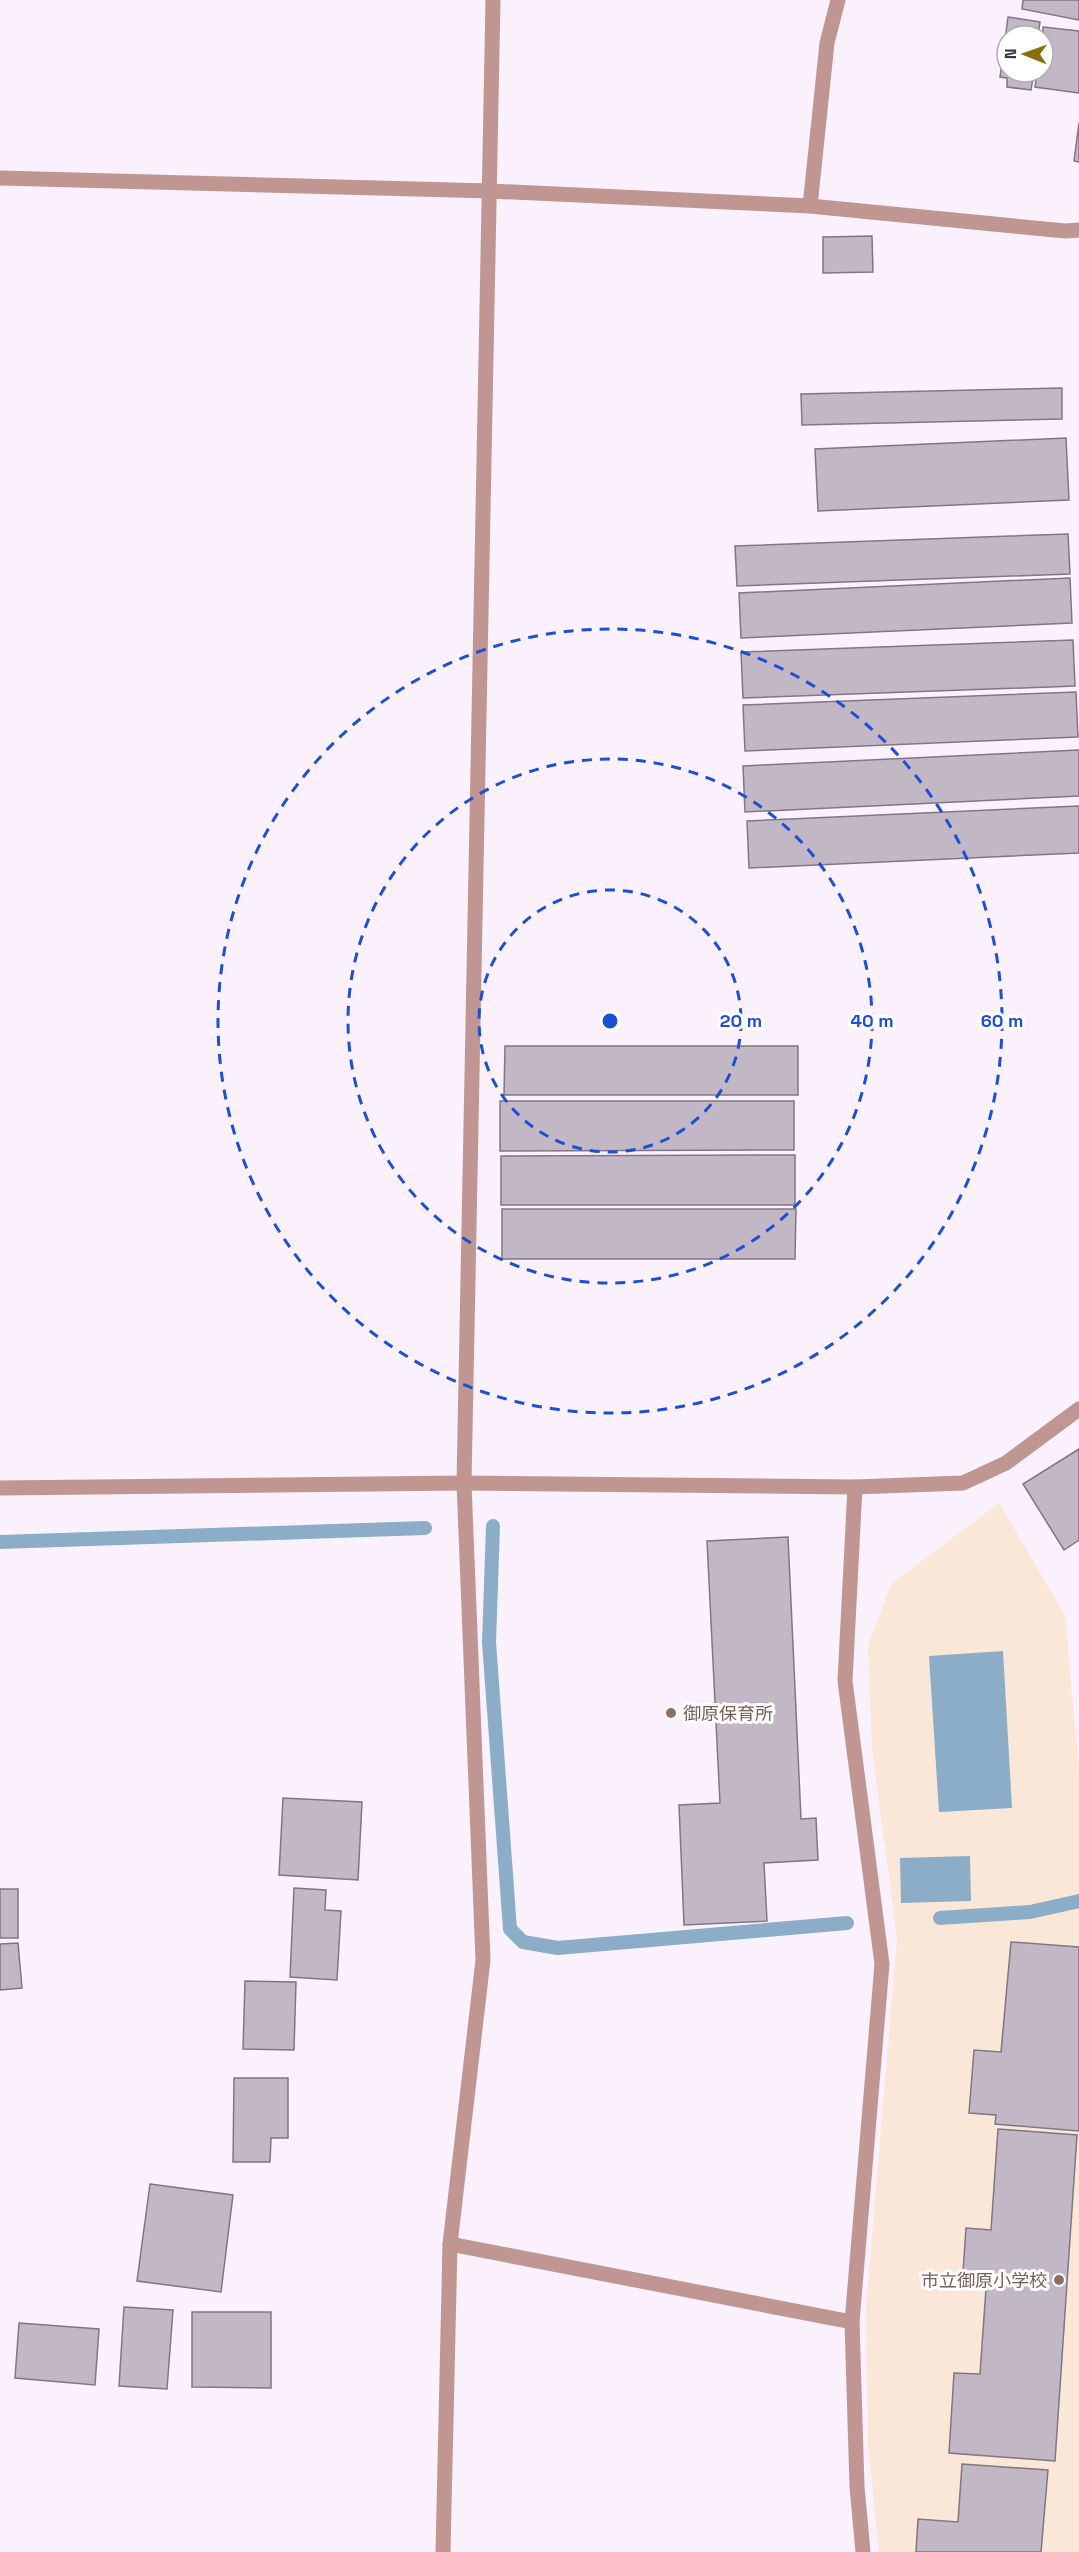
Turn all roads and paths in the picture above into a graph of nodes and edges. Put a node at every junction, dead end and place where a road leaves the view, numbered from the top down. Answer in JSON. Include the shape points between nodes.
{"nodes":[{"id":1,"x":493,"y":0,"type":"edge"},
{"id":2,"x":838,"y":0,"type":"edge"},
{"id":3,"x":0,"y":178,"type":"edge"},
{"id":4,"x":491,"y":191,"type":"junction"},
{"id":5,"x":810,"y":206,"type":"junction"},
{"id":6,"x":1079,"y":230,"type":"edge"},
{"id":7,"x":1079,"y":1409,"type":"edge"},
{"id":8,"x":464,"y":1483,"type":"junction"},
{"id":9,"x":855,"y":1487,"type":"junction"},
{"id":10,"x":0,"y":1488,"type":"edge"},
{"id":11,"x":450,"y":2244,"type":"junction"},
{"id":12,"x":852,"y":2322,"type":"junction"},
{"id":13,"x":443,"y":2552,"type":"edge"},
{"id":14,"x":863,"y":2552,"type":"edge"}],
"edges":[{"from":1,"to":4,"type":"street"},
{"from":2,"to":5,"type":"street","via":[[827,43]]},
{"from":3,"to":4,"type":"street"},
{"from":4,"to":5,"type":"street"},
{"from":4,"to":8,"type":"street"},
{"from":5,"to":6,"type":"street"},
{"from":7,"to":9,"type":"street","via":[[1006,1463],[963,1483]]},
{"from":8,"to":9,"type":"street"},
{"from":8,"to":10,"type":"street"},
{"from":8,"to":11,"type":"street","via":[[483,1960]]},
{"from":9,"to":12,"type":"street","via":[[845,1681],[882,1964]]},
{"from":11,"to":12,"type":"street"},
{"from":11,"to":13,"type":"street"},
{"from":12,"to":14,"type":"street"}]}
